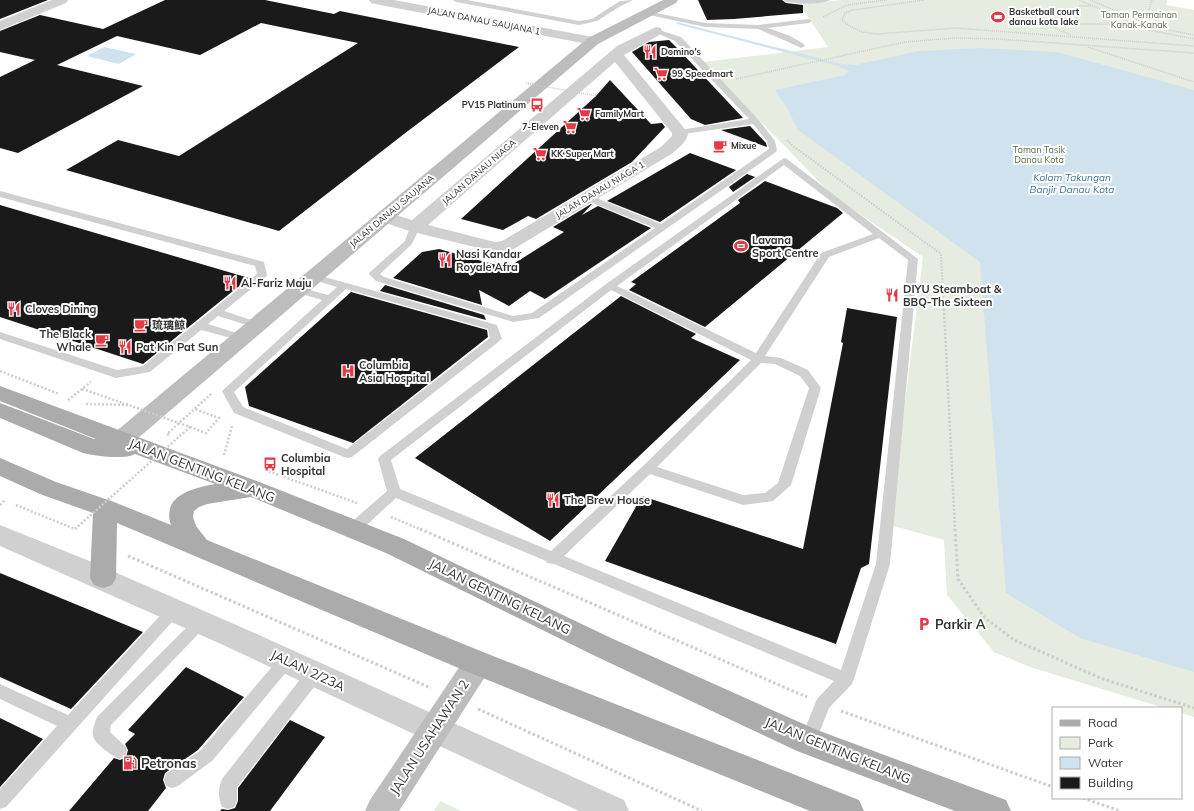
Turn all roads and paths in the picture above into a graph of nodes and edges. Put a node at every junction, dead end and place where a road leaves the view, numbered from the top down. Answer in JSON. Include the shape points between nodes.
{"nodes":[{"id":1,"x":62,"y":0,"type":"edge"},
{"id":2,"x":375,"y":0,"type":"edge"},
{"id":3,"x":456,"y":0,"type":"edge"},
{"id":4,"x":630,"y":0,"type":"edge"},
{"id":5,"x":672,"y":0,"type":"edge"},
{"id":6,"x":786,"y":0,"type":"edge"},
{"id":7,"x":827,"y":0,"type":"edge"},
{"id":8,"x":887,"y":0,"type":"edge"},
{"id":9,"x":924,"y":0,"type":"edge"},
{"id":10,"x":1078,"y":0,"type":"edge"},
{"id":11,"x":1090,"y":0,"type":"edge"},
{"id":12,"x":1152,"y":0,"type":"edge"},
{"id":13,"x":1092,"y":6,"type":"junction"},
{"id":14,"x":647,"y":13,"type":"junction"},
{"id":15,"x":817,"y":19,"type":"dead end"},
{"id":16,"x":1065,"y":19,"type":"junction"},
{"id":17,"x":809,"y":20,"type":"dead end"},
{"id":18,"x":1140,"y":21,"type":"junction"},
{"id":19,"x":1130,"y":22,"type":"junction"},
{"id":20,"x":627,"y":24,"type":"junction"},
{"id":21,"x":0,"y":26,"type":"edge"},
{"id":22,"x":758,"y":27,"type":"junction"},
{"id":23,"x":656,"y":31,"type":"junction"},
{"id":24,"x":1194,"y":35,"type":"edge"},
{"id":25,"x":1076,"y":37,"type":"junction"},
{"id":26,"x":1194,"y":39,"type":"edge"},
{"id":27,"x":593,"y":41,"type":"junction"},
{"id":28,"x":1083,"y":45,"type":"junction"},
{"id":29,"x":801,"y":46,"type":"dead end"},
{"id":30,"x":1194,"y":46,"type":"edge"},
{"id":31,"x":1194,"y":53,"type":"edge"},
{"id":32,"x":616,"y":54,"type":"junction"},
{"id":33,"x":1194,"y":82,"type":"edge"},
{"id":34,"x":526,"y":83,"type":"dead end"},
{"id":35,"x":739,"y":85,"type":"dead end"},
{"id":36,"x":596,"y":96,"type":"dead end"},
{"id":37,"x":755,"y":121,"type":"junction"},
{"id":38,"x":680,"y":133,"type":"junction"},
{"id":39,"x":785,"y":137,"type":"dead end"},
{"id":40,"x":0,"y":194,"type":"edge"},
{"id":41,"x":586,"y":197,"type":"junction"},
{"id":42,"x":386,"y":217,"type":"junction"},
{"id":43,"x":415,"y":226,"type":"junction"},
{"id":44,"x":660,"y":227,"type":"junction"},
{"id":45,"x":880,"y":234,"type":"junction"},
{"id":46,"x":314,"y":277,"type":"junction"},
{"id":47,"x":344,"y":286,"type":"junction"},
{"id":48,"x":610,"y":286,"type":"junction"},
{"id":49,"x":298,"y":290,"type":"junction"},
{"id":50,"x":329,"y":299,"type":"junction"},
{"id":51,"x":217,"y":312,"type":"junction"},
{"id":52,"x":257,"y":325,"type":"junction"},
{"id":53,"x":201,"y":326,"type":"junction"},
{"id":54,"x":0,"y":335,"type":"edge"},
{"id":55,"x":242,"y":338,"type":"junction"},
{"id":56,"x":758,"y":359,"type":"junction"},
{"id":57,"x":105,"y":370,"type":"junction"},
{"id":58,"x":82,"y":389,"type":"junction"},
{"id":59,"x":0,"y":393,"type":"edge"},
{"id":60,"x":195,"y":409,"type":"dead end"},
{"id":61,"x":0,"y":410,"type":"edge"},
{"id":62,"x":52,"y":412,"type":"junction"},
{"id":63,"x":228,"y":419,"type":"dead end"},
{"id":64,"x":190,"y":427,"type":"junction"},
{"id":65,"x":122,"y":439,"type":"junction"},
{"id":66,"x":152,"y":451,"type":"junction"},
{"id":67,"x":224,"y":455,"type":"dead end"},
{"id":68,"x":0,"y":466,"type":"edge"},
{"id":69,"x":648,"y":469,"type":"junction"},
{"id":70,"x":254,"y":490,"type":"junction"},
{"id":71,"x":394,"y":492,"type":"junction"},
{"id":72,"x":5,"y":500,"type":"dead end"},
{"id":73,"x":0,"y":505,"type":"edge"},
{"id":74,"x":16,"y":505,"type":"dead end"},
{"id":75,"x":105,"y":508,"type":"junction"},
{"id":76,"x":353,"y":529,"type":"junction"},
{"id":77,"x":0,"y":535,"type":"edge"},
{"id":78,"x":104,"y":545,"type":"junction"},
{"id":79,"x":198,"y":546,"type":"junction"},
{"id":80,"x":552,"y":559,"type":"junction"},
{"id":81,"x":103,"y":578,"type":"junction"},
{"id":82,"x":174,"y":610,"type":"junction"},
{"id":83,"x":201,"y":622,"type":"junction"},
{"id":84,"x":287,"y":660,"type":"junction"},
{"id":85,"x":478,"y":663,"type":"junction"},
{"id":86,"x":316,"y":673,"type":"junction"},
{"id":87,"x":846,"y":679,"type":"junction"},
{"id":88,"x":0,"y":692,"type":"edge"},
{"id":89,"x":455,"y":698,"type":"junction"},
{"id":90,"x":1194,"y":708,"type":"edge"},
{"id":91,"x":69,"y":724,"type":"junction"},
{"id":92,"x":435,"y":729,"type":"junction"},
{"id":93,"x":808,"y":741,"type":"junction"},
{"id":94,"x":119,"y":751,"type":"dead end"},
{"id":95,"x":172,"y":780,"type":"dead end"},
{"id":96,"x":1086,"y":799,"type":"edge"},
{"id":97,"x":0,"y":801,"type":"edge"},
{"id":98,"x":228,"y":801,"type":"dead end"},
{"id":99,"x":381,"y":811,"type":"edge"},
{"id":100,"x":613,"y":811,"type":"edge"},
{"id":101,"x":702,"y":811,"type":"edge"},
{"id":102,"x":848,"y":811,"type":"edge"},
{"id":103,"x":995,"y":811,"type":"edge"},
{"id":104,"x":1120,"y":811,"type":"edge"}],
"edges":[{"from":1,"to":21,"type":"street"},
{"from":2,"to":27,"type":"street","name":"JALAN DANAU SAUJANA 1"},
{"from":3,"to":4,"type":"lane","via":[[590,23],[598,20],[619,2]]},
{"from":5,"to":14,"type":"street","name":"JALAN DANAU SAUJANA"},
{"from":6,"to":7,"type":"lane"},
{"from":8,"to":15,"type":"path","via":[[847,5],[831,15]]},
{"from":9,"to":25,"type":"path","via":[[853,10],[845,13],[842,20],[862,32],[876,34],[955,28]]},
{"from":10,"to":13,"type":"path"},
{"from":11,"to":18,"type":"path"},
{"from":12,"to":18,"type":"path","via":[[1148,14]]},
{"from":13,"to":16,"type":"path","via":[[1080,6],[1075,12],[1063,15]]},
{"from":13,"to":19,"type":"path"},
{"from":14,"to":20,"type":"street","name":"JALAN DANAU SAUJANA"},
{"from":14,"to":22,"type":"lane","via":[[705,25]]},
{"from":16,"to":19,"type":"path","via":[[1078,24]]},
{"from":16,"to":25,"type":"path","via":[[1052,22],[1051,26]]},
{"from":17,"to":22,"type":"lane"},
{"from":18,"to":24,"type":"path","via":[[1154,27]]},
{"from":19,"to":26,"type":"path","via":[[1149,30]]},
{"from":20,"to":23,"type":"street"},
{"from":20,"to":27,"type":"street","name":"JALAN DANAU SAUJANA"},
{"from":22,"to":29,"type":"lane","via":[[788,38]]},
{"from":23,"to":32,"type":"street","name":"JALAN DANAU NIAGA","via":[[622,48]]},
{"from":23,"to":37,"type":"lane","via":[[678,39]]},
{"from":25,"to":30,"type":"path"},
{"from":27,"to":42,"type":"street","name":"JALAN DANAU SAUJANA"},
{"from":28,"to":31,"type":"path"},
{"from":28,"to":33,"type":"path"},
{"from":28,"to":35,"type":"path","via":[[955,38],[905,42],[734,79]]},
{"from":32,"to":38,"type":"street"},
{"from":32,"to":43,"type":"street","name":"JALAN DANAU NIAGA"},
{"from":34,"to":36,"type":"path","bridge":true},
{"from":37,"to":38,"type":"lane"},
{"from":37,"to":44,"type":"lane","via":[[771,140],[773,150]]},
{"from":38,"to":41,"type":"street","name":"JALAN DANAU NIAGA 1","via":[[680,138],[667,150]]},
{"from":39,"to":90,"type":"path","via":[[793,146],[941,254],[958,579],[984,617],[1014,640],[1103,679]]},
{"from":40,"to":51,"type":"lane","via":[[260,264],[262,275]]},
{"from":41,"to":43,"type":"street","name":"JALAN DANAU NIAGA 1","via":[[506,246],[495,247]]},
{"from":41,"to":44,"type":"lane"},
{"from":42,"to":43,"type":"street","name":"JALAN DANAU NIAGA 1"},
{"from":42,"to":46,"type":"street","name":"JALAN DANAU SAUJANA"},
{"from":43,"to":44,"type":"lane","via":[[409,242],[374,274],[380,279],[513,319],[535,316]]},
{"from":45,"to":48,"type":"lane","via":[[784,161]]},
{"from":45,"to":56,"type":"lane","via":[[825,255]]},
{"from":45,"to":87,"type":"lane","via":[[913,259],[883,564]]},
{"from":46,"to":47,"type":"lane"},
{"from":46,"to":49,"type":"street","name":"JALAN DANAU SAUJANA"},
{"from":47,"to":50,"type":"lane"},
{"from":47,"to":50,"type":"lane","via":[[493,327],[496,339],[348,454],[238,410],[228,391]]},
{"from":48,"to":56,"type":"lane"},
{"from":48,"to":71,"type":"lane","via":[[384,459]]},
{"from":49,"to":50,"type":"lane"},
{"from":49,"to":52,"type":"street","name":"JALAN DANAU SAUJANA"},
{"from":51,"to":52,"type":"lane"},
{"from":51,"to":53,"type":"lane"},
{"from":52,"to":55,"type":"street","name":"JALAN DANAU SAUJANA"},
{"from":53,"to":55,"type":"lane"},
{"from":53,"to":57,"type":"lane","via":[[146,369],[116,374]]},
{"from":54,"to":57,"type":"lane"},
{"from":55,"to":65,"type":"street","name":"JALAN DANAU SAUJANA"},
{"from":56,"to":69,"type":"lane"},
{"from":56,"to":69,"type":"lane","via":[[777,361],[804,373],[815,388],[784,485],[768,498],[743,500]]},
{"from":57,"to":58,"type":"path"},
{"from":58,"to":62,"type":"path"},
{"from":58,"to":64,"type":"path","bridge":true},
{"from":59,"to":62,"type":"main road","name":"JALAN GENTING KELANG"},
{"from":60,"to":64,"type":"path","via":[[219,418],[206,433]]},
{"from":61,"to":66,"type":"main road","via":[[91,446]]},
{"from":62,"to":65,"type":"main road","name":"JALAN GENTING KELANG"},
{"from":63,"to":67,"type":"path","via":[[232,426]]},
{"from":64,"to":74,"type":"path","bridge":true,"via":[[75,529]]},
{"from":65,"to":66,"type":"main road","name":"JALAN GENTING KELANG"},
{"from":66,"to":70,"type":"main road","name":"JALAN GENTING KELANG"},
{"from":68,"to":75,"type":"main road","via":[[48,488]]},
{"from":69,"to":80,"type":"lane"},
{"from":70,"to":76,"type":"main road","name":"JALAN GENTING KELANG"},
{"from":70,"to":79,"type":"main road","via":[[208,493],[186,504],[181,512],[182,527]]},
{"from":71,"to":76,"type":"lane"},
{"from":71,"to":80,"type":"lane"},
{"from":72,"to":73,"type":"path"},
{"from":75,"to":78,"type":"main road"},
{"from":75,"to":79,"type":"main road"},
{"from":76,"to":93,"type":"main road","name":"JALAN GENTING KELANG","via":[[395,546],[601,646]]},
{"from":77,"to":81,"type":"street","name":"JALAN 2/23A"},
{"from":78,"to":81,"type":"main road"},
{"from":78,"to":89,"type":"path"},
{"from":79,"to":85,"type":"main road"},
{"from":80,"to":87,"type":"lane"},
{"from":81,"to":82,"type":"street","name":"JALAN 2/23A"},
{"from":82,"to":83,"type":"street","name":"JALAN 2/23A"},
{"from":82,"to":91,"type":"lane"},
{"from":83,"to":84,"type":"street","name":"JALAN 2/23A"},
{"from":83,"to":94,"type":"lane","via":[[103,722],[101,735]]},
{"from":84,"to":86,"type":"street","name":"JALAN 2/23A"},
{"from":84,"to":95,"type":"lane","via":[[206,755]]},
{"from":85,"to":89,"type":"street","name":"JALAN USAHAWAN 2"},
{"from":85,"to":102,"type":"main road"},
{"from":86,"to":92,"type":"street","name":"JALAN 2/23A"},
{"from":86,"to":98,"type":"lane","via":[[228,784]]},
{"from":87,"to":93,"type":"lane","via":[[823,704]]},
{"from":88,"to":91,"type":"lane"},
{"from":89,"to":92,"type":"street","name":"JALAN USAHAWAN 2"},
{"from":89,"to":101,"type":"path"},
{"from":91,"to":97,"type":"lane"},
{"from":92,"to":99,"type":"street","name":"JALAN USAHAWAN 2"},
{"from":92,"to":100,"type":"street","name":"JALAN 2/23A"},
{"from":93,"to":103,"type":"main road","name":"JALAN GENTING KELANG"},
{"from":96,"to":104,"type":"path"}]}
